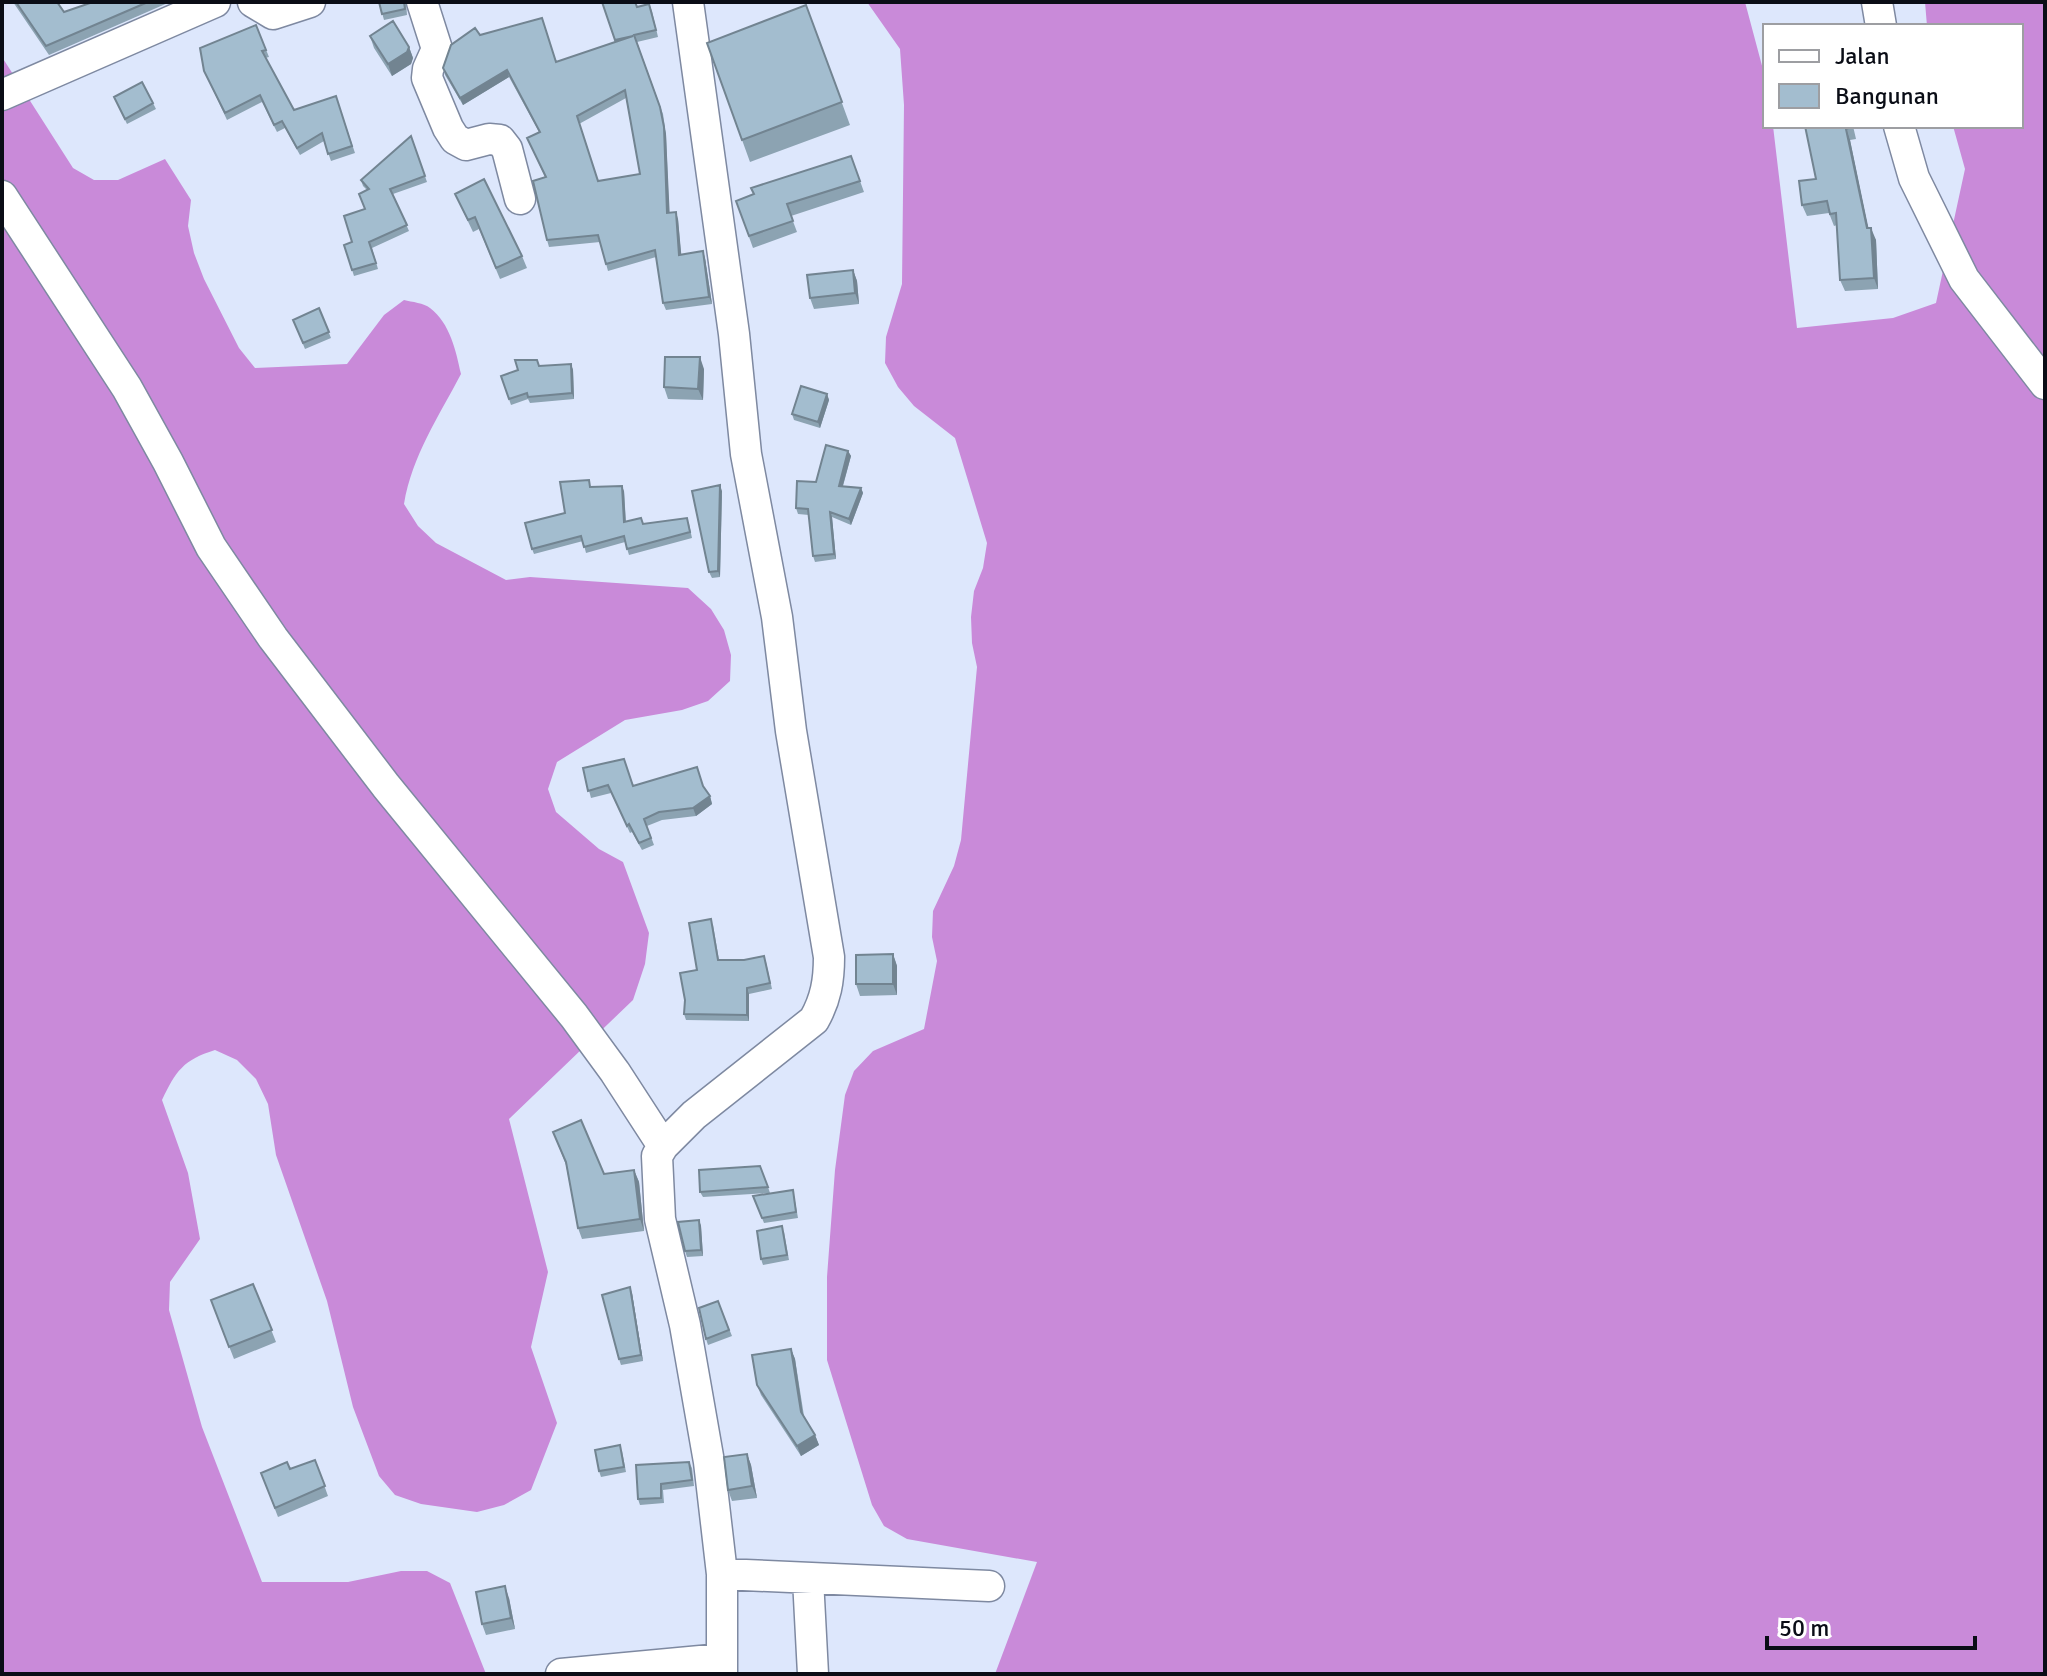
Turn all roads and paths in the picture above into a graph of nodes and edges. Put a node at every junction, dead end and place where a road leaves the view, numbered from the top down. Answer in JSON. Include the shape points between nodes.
{"nodes":[{"id":1,"x":215,"y":2,"type":"edge"},
{"id":2,"x":253,"y":2,"type":"edge"},
{"id":3,"x":310,"y":2,"type":"edge"},
{"id":4,"x":422,"y":2,"type":"edge"},
{"id":5,"x":688,"y":2,"type":"edge"},
{"id":6,"x":1877,"y":2,"type":"edge"},
{"id":7,"x":1881,"y":24,"type":"edge"},
{"id":8,"x":2,"y":95,"type":"edge"},
{"id":9,"x":1900,"y":128,"type":"edge"},
{"id":10,"x":2,"y":196,"type":"edge"},
{"id":11,"x":520,"y":199,"type":"dead end"},
{"id":12,"x":2045,"y":384,"type":"edge"},
{"id":13,"x":663,"y":1146,"type":"junction"},
{"id":14,"x":722,"y":1574,"type":"junction"},
{"id":15,"x":808,"y":1579,"type":"junction"},
{"id":16,"x":989,"y":1586,"type":"dead end"},
{"id":17,"x":722,"y":1667,"type":"edge"},
{"id":18,"x":561,"y":1674,"type":"edge"},
{"id":19,"x":813,"y":1674,"type":"edge"}],
"edges":[{"from":1,"to":8,"type":"street"},
{"from":2,"to":3,"type":"street","via":[[273,14]]},
{"from":4,"to":11,"type":"street","via":[[437,49],[427,78],[448,128],[466,145],[500,140]]},
{"from":5,"to":13,"type":"street","via":[[746,454],[777,617],[829,982],[814,1020]]},
{"from":6,"to":7,"type":"street"},
{"from":9,"to":12,"type":"street","via":[[1914,178],[1964,279]]},
{"from":10,"to":13,"type":"street","via":[[127,388],[211,547],[273,638],[574,1016]]},
{"from":13,"to":14,"type":"street","via":[[656,1167],[660,1219],[709,1462]]},
{"from":14,"to":15,"type":"street"},
{"from":14,"to":17,"type":"street"},
{"from":15,"to":16,"type":"street"},
{"from":15,"to":19,"type":"street"},
{"from":17,"to":18,"type":"street"}]}
